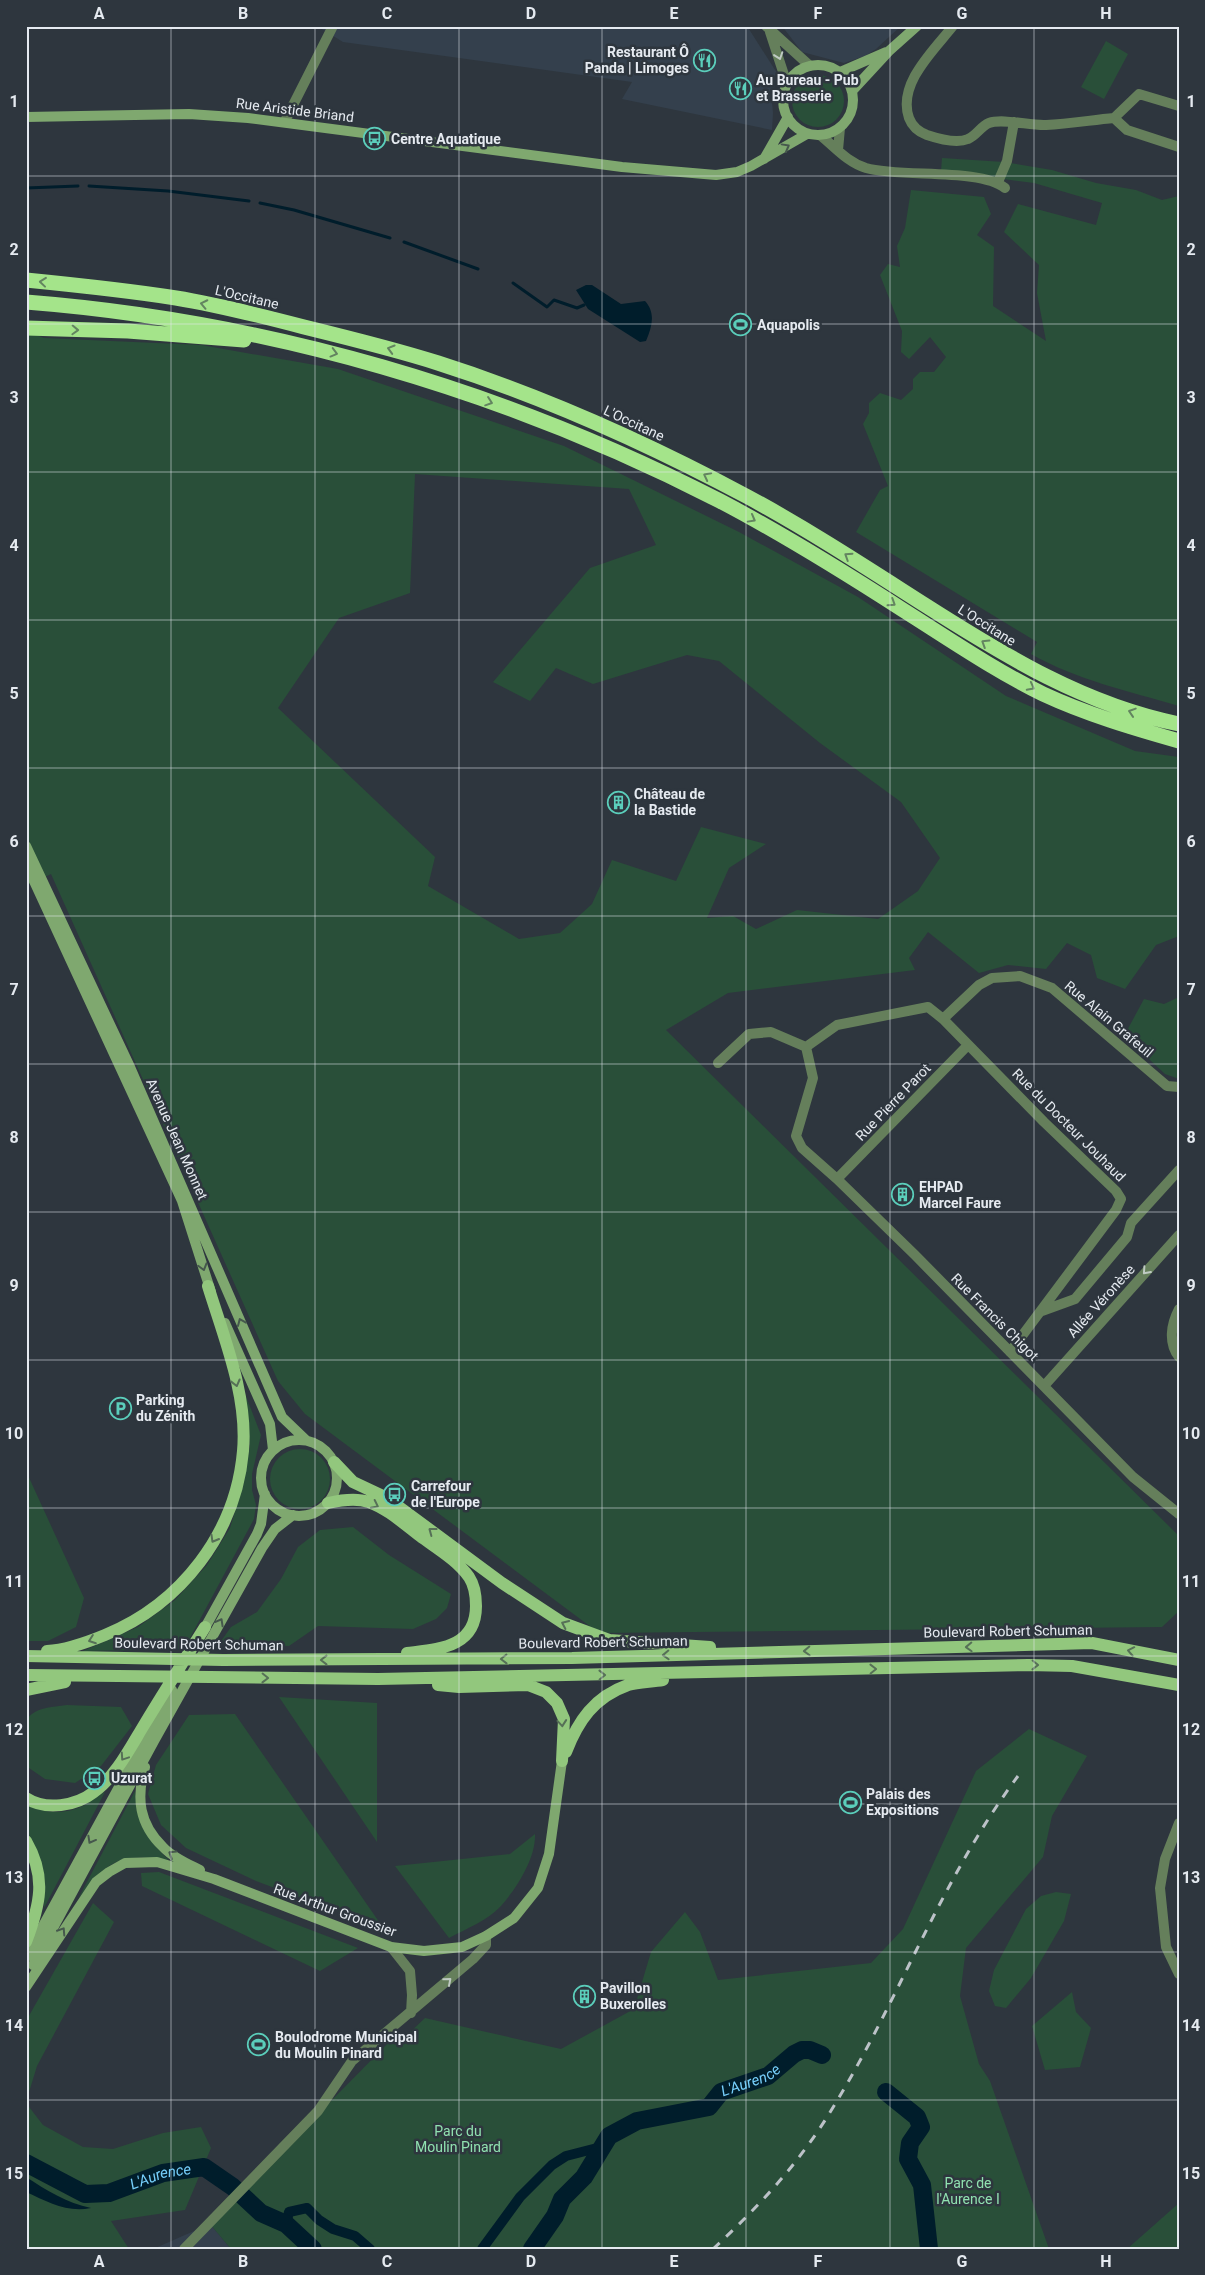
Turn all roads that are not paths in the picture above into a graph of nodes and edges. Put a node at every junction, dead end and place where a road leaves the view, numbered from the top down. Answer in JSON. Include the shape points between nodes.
{"nodes":[{"id":1,"x":333,"y":26,"type":"edge"},
{"id":2,"x":917,"y":26,"type":"edge"},
{"id":3,"x":953,"y":26,"type":"edge"},
{"id":4,"x":767,"y":28,"type":"edge"},
{"id":5,"x":890,"y":51,"type":"junction"},
{"id":6,"x":810,"y":66,"type":"junction"},
{"id":7,"x":840,"y":72,"type":"junction"},
{"id":8,"x":787,"y":84,"type":"junction"},
{"id":9,"x":852,"y":91,"type":"junction"},
{"id":10,"x":1179,"y":106,"type":"edge"},
{"id":11,"x":58,"y":116,"type":"junction"},
{"id":12,"x":26,"y":117,"type":"edge"},
{"id":13,"x":788,"y":117,"type":"junction"},
{"id":14,"x":1114,"y":118,"type":"junction"},
{"id":15,"x":285,"y":121,"type":"junction"},
{"id":16,"x":1014,"y":122,"type":"junction"},
{"id":17,"x":26,"y":124,"type":"edge"},
{"id":18,"x":840,"y":128,"type":"junction"},
{"id":19,"x":807,"y":134,"type":"junction"},
{"id":20,"x":820,"y":135,"type":"junction"},
{"id":21,"x":1179,"y":147,"type":"edge"},
{"id":22,"x":838,"y":150,"type":"junction"},
{"id":23,"x":764,"y":159,"type":"junction"},
{"id":24,"x":26,"y":280,"type":"edge"},
{"id":25,"x":26,"y":302,"type":"edge"},
{"id":26,"x":26,"y":328,"type":"edge"},
{"id":27,"x":287,"y":341,"type":"junction"},
{"id":28,"x":1179,"y":724,"type":"edge"},
{"id":29,"x":1179,"y":741,"type":"edge"},
{"id":30,"x":26,"y":846,"type":"edge"},
{"id":31,"x":26,"y":864,"type":"edge"},
{"id":32,"x":943,"y":1019,"type":"junction"},
{"id":33,"x":968,"y":1045,"type":"junction"},
{"id":34,"x":806,"y":1047,"type":"junction"},
{"id":35,"x":718,"y":1063,"type":"dead end"},
{"id":36,"x":1179,"y":1087,"type":"edge"},
{"id":37,"x":1179,"y":1170,"type":"edge"},
{"id":38,"x":838,"y":1179,"type":"junction"},
{"id":39,"x":1179,"y":1235,"type":"edge"},
{"id":40,"x":208,"y":1286,"type":"junction"},
{"id":41,"x":1179,"y":1309,"type":"edge"},
{"id":42,"x":1042,"y":1312,"type":"junction"},
{"id":43,"x":1010,"y":1352,"type":"junction"},
{"id":44,"x":1179,"y":1357,"type":"edge"},
{"id":45,"x":1044,"y":1386,"type":"junction"},
{"id":46,"x":306,"y":1440,"type":"junction"},
{"id":47,"x":273,"y":1450,"type":"junction"},
{"id":48,"x":334,"y":1462,"type":"junction"},
{"id":49,"x":265,"y":1494,"type":"junction"},
{"id":50,"x":328,"y":1503,"type":"junction"},
{"id":51,"x":1179,"y":1514,"type":"edge"},
{"id":52,"x":292,"y":1515,"type":"junction"},
{"id":53,"x":205,"y":1627,"type":"junction"},
{"id":54,"x":26,"y":1652,"type":"edge"},
{"id":55,"x":785,"y":1652,"type":"junction"},
{"id":56,"x":26,"y":1656,"type":"edge"},
{"id":57,"x":358,"y":1660,"type":"junction"},
{"id":58,"x":1179,"y":1660,"type":"edge"},
{"id":59,"x":719,"y":1672,"type":"junction"},
{"id":60,"x":26,"y":1675,"type":"edge"},
{"id":61,"x":139,"y":1675,"type":"junction"},
{"id":62,"x":378,"y":1679,"type":"junction"},
{"id":63,"x":1179,"y":1685,"type":"edge"},
{"id":64,"x":26,"y":1690,"type":"edge"},
{"id":65,"x":154,"y":1742,"type":"junction"},
{"id":66,"x":562,"y":1761,"type":"junction"},
{"id":67,"x":26,"y":1798,"type":"edge"},
{"id":68,"x":1179,"y":1823,"type":"edge"},
{"id":69,"x":26,"y":1841,"type":"edge"},
{"id":70,"x":214,"y":1879,"type":"junction"},
{"id":71,"x":486,"y":1936,"type":"junction"},
{"id":72,"x":26,"y":1942,"type":"edge"},
{"id":73,"x":391,"y":1946,"type":"junction"},
{"id":74,"x":26,"y":1957,"type":"edge"},
{"id":75,"x":1179,"y":1974,"type":"edge"},
{"id":76,"x":26,"y":1979,"type":"edge"},
{"id":77,"x":26,"y":1987,"type":"edge"},
{"id":78,"x":411,"y":2013,"type":"junction"},
{"id":79,"x":184,"y":2249,"type":"edge"}],
"edges":[{"from":1,"to":15,"type":"street"},
{"from":2,"to":5,"type":"main road"},
{"from":3,"to":16,"type":"street","via":[[910,84],[906,103],[910,122],[921,133],[944,140],[968,140],[989,123]]},
{"from":4,"to":6,"type":"street"},
{"from":4,"to":8,"type":"street","one_way":true},
{"from":5,"to":7,"type":"main road"},
{"from":5,"to":9,"type":"main road"},
{"from":6,"to":7,"type":"main road","via":[[831,67]]},
{"from":6,"to":8,"type":"main road","via":[[793,76]]},
{"from":7,"to":9,"type":"main road"},
{"from":8,"to":13,"type":"main road","via":[[784,106]]},
{"from":9,"to":18,"type":"main road","via":[[852,112]]},
{"from":10,"to":14,"type":"street","via":[[1139,94]]},
{"from":11,"to":12,"type":"main road","name":"Rue Aristide Briand"},
{"from":11,"to":15,"type":"main road","name":"Rue Aristide Briand","via":[[189,114]]},
{"from":11,"to":17,"type":"main road","name":"Rue Aristide Briand"},
{"from":13,"to":19,"type":"main road"},
{"from":13,"to":23,"type":"main road"},
{"from":14,"to":16,"type":"street","via":[[1046,125]]},
{"from":14,"to":21,"type":"street","via":[[1127,130]]},
{"from":15,"to":23,"type":"main road","name":"Rue Aristide Briand","via":[[695,174],[729,174]]},
{"from":16,"to":22,"type":"street","via":[[1002,185],[955,176],[882,171],[853,162]]},
{"from":18,"to":20,"type":"main road"},
{"from":18,"to":22,"type":"street"},
{"from":19,"to":20,"type":"main road"},
{"from":23,"to":19,"type":"main road","name":"Rue Aristide Briand","one_way":true},
{"from":20,"to":22,"type":"street"},
{"from":28,"to":24,"type":"highway","name":"L'Occitane","one_way":true,"via":[[1104,702],[1036,672],[813,534],[748,498],[649,447],[541,400],[429,360],[251,313],[177,298]]},
{"from":25,"to":27,"type":"highway","via":[[152,316]]},
{"from":26,"to":27,"type":"highway","one_way":true},
{"from":27,"to":29,"type":"highway","one_way":true,"via":[[433,382],[536,418],[630,459],[770,530],[863,584],[984,662],[1044,694],[1102,718]]},
{"from":46,"to":30,"type":"main road","name":"Avenue Jean Monnet","one_way":true,"via":[[282,1417],[138,1084]]},
{"from":31,"to":40,"type":"main road","name":"Avenue Jean Monnet","one_way":true,"via":[[182,1202]]},
{"from":32,"to":33,"type":"street"},
{"from":32,"to":34,"type":"street","via":[[928,1007],[837,1025]]},
{"from":32,"to":36,"type":"street","name":"Rue Alain Grafeuil","via":[[978,985],[992,978],[1020,976],[1052,988],[1167,1086]]},
{"from":33,"to":38,"type":"street","name":"Rue Pierre Parot"},
{"from":33,"to":42,"type":"street","name":"Rue du Docteur Jouhaud","via":[[1116,1191],[1121,1200]]},
{"from":34,"to":35,"type":"street","via":[[771,1032],[749,1034]]},
{"from":34,"to":38,"type":"street","name":"Rue Francis Chigot","via":[[813,1078],[796,1136],[802,1148]]},
{"from":37,"to":42,"type":"street","via":[[1131,1223],[1127,1237],[1075,1299]]},
{"from":38,"to":43,"type":"street","name":"Rue Francis Chigot"},
{"from":39,"to":45,"type":"street","name":"Allée Véronèse","one_way":true},
{"from":40,"to":47,"type":"main road","name":"Avenue Jean Monnet","via":[[270,1424]]},
{"from":40,"to":54,"type":"main road","one_way":true,"via":[[242,1408],[243,1451],[234,1501],[204,1558],[184,1583],[159,1605],[126,1626],[89,1642]]},
{"from":41,"to":44,"type":"street","via":[[1174,1318],[1172,1337]]},
{"from":42,"to":43,"type":"street","name":"Rue du Docteur Jouhaud"},
{"from":43,"to":45,"type":"street","name":"Rue Francis Chigot"},
{"from":45,"to":51,"type":"street","name":"Rue Francis Chigot","via":[[1133,1477]]},
{"from":46,"to":47,"type":"main road","via":[[294,1440]]},
{"from":46,"to":48,"type":"main road","via":[[322,1448]]},
{"from":47,"to":49,"type":"main road","via":[[262,1471]]},
{"from":48,"to":50,"type":"main road","via":[[337,1483]]},
{"from":55,"to":48,"type":"main road","one_way":true,"via":[[609,1640],[563,1624],[388,1498],[352,1482]]},
{"from":49,"to":52,"type":"main road","via":[[276,1508]]},
{"from":49,"to":53,"type":"main road","via":[[257,1534]]},
{"from":50,"to":52,"type":"main road","via":[[312,1514]]},
{"from":50,"to":57,"type":"main road","one_way":true,"via":[[368,1502],[384,1510],[457,1564],[476,1593],[476,1614],[469,1631],[458,1642],[444,1648]]},
{"from":65,"to":52,"type":"main road","one_way":true,"via":[[262,1548],[275,1529]]},
{"from":53,"to":67,"type":"main road","one_way":true,"via":[[124,1758],[106,1781],[81,1801],[66,1805],[35,1804]]},
{"from":53,"to":74,"type":"main road","one_way":true},
{"from":55,"to":57,"type":"main road","name":"Boulevard Robert Schuman","one_way":true},
{"from":58,"to":55,"type":"main road","name":"Boulevard Robert Schuman","one_way":true,"via":[[1092,1643]]},
{"from":57,"to":56,"type":"main road","name":"Boulevard Robert Schuman","one_way":true},
{"from":62,"to":59,"type":"main road","one_way":true},
{"from":59,"to":63,"type":"main road","one_way":true,"via":[[1063,1666]]},
{"from":59,"to":66,"type":"main road","via":[[628,1685],[610,1693],[594,1705],[576,1727]]},
{"from":60,"to":61,"type":"main road"},
{"from":61,"to":62,"type":"main road","one_way":true},
{"from":61,"to":64,"type":"main road","via":[[55,1683]]},
{"from":62,"to":66,"type":"main road","one_way":true,"via":[[459,1687],[528,1685],[538,1688],[558,1702],[564,1719]]},
{"from":70,"to":65,"type":"main road","one_way":true,"via":[[164,1848],[151,1832],[142,1812],[139,1791]]},
{"from":65,"to":76,"type":"main road"},
{"from":66,"to":71,"type":"main road","name":"Rue Arthur Groussier","via":[[549,1854],[538,1888],[514,1918]]},
{"from":68,"to":75,"type":"street","via":[[1165,1859],[1160,1888],[1166,1946]]},
{"from":69,"to":72,"type":"main road","via":[[38,1868],[40,1884],[36,1915]]},
{"from":70,"to":73,"type":"main road","name":"Rue Arthur Groussier"},
{"from":77,"to":70,"type":"main road","one_way":true,"via":[[96,1882],[108,1872],[126,1863],[157,1862]]},
{"from":71,"to":73,"type":"main road","name":"Rue Arthur Groussier","via":[[462,1947],[443,1950]]},
{"from":78,"to":71,"type":"street","one_way":true,"via":[[474,1959],[486,1945]]},
{"from":73,"to":78,"type":"street","via":[[410,1971]]},
{"from":78,"to":79,"type":"street","via":[[352,2061],[318,2111]]}]}
